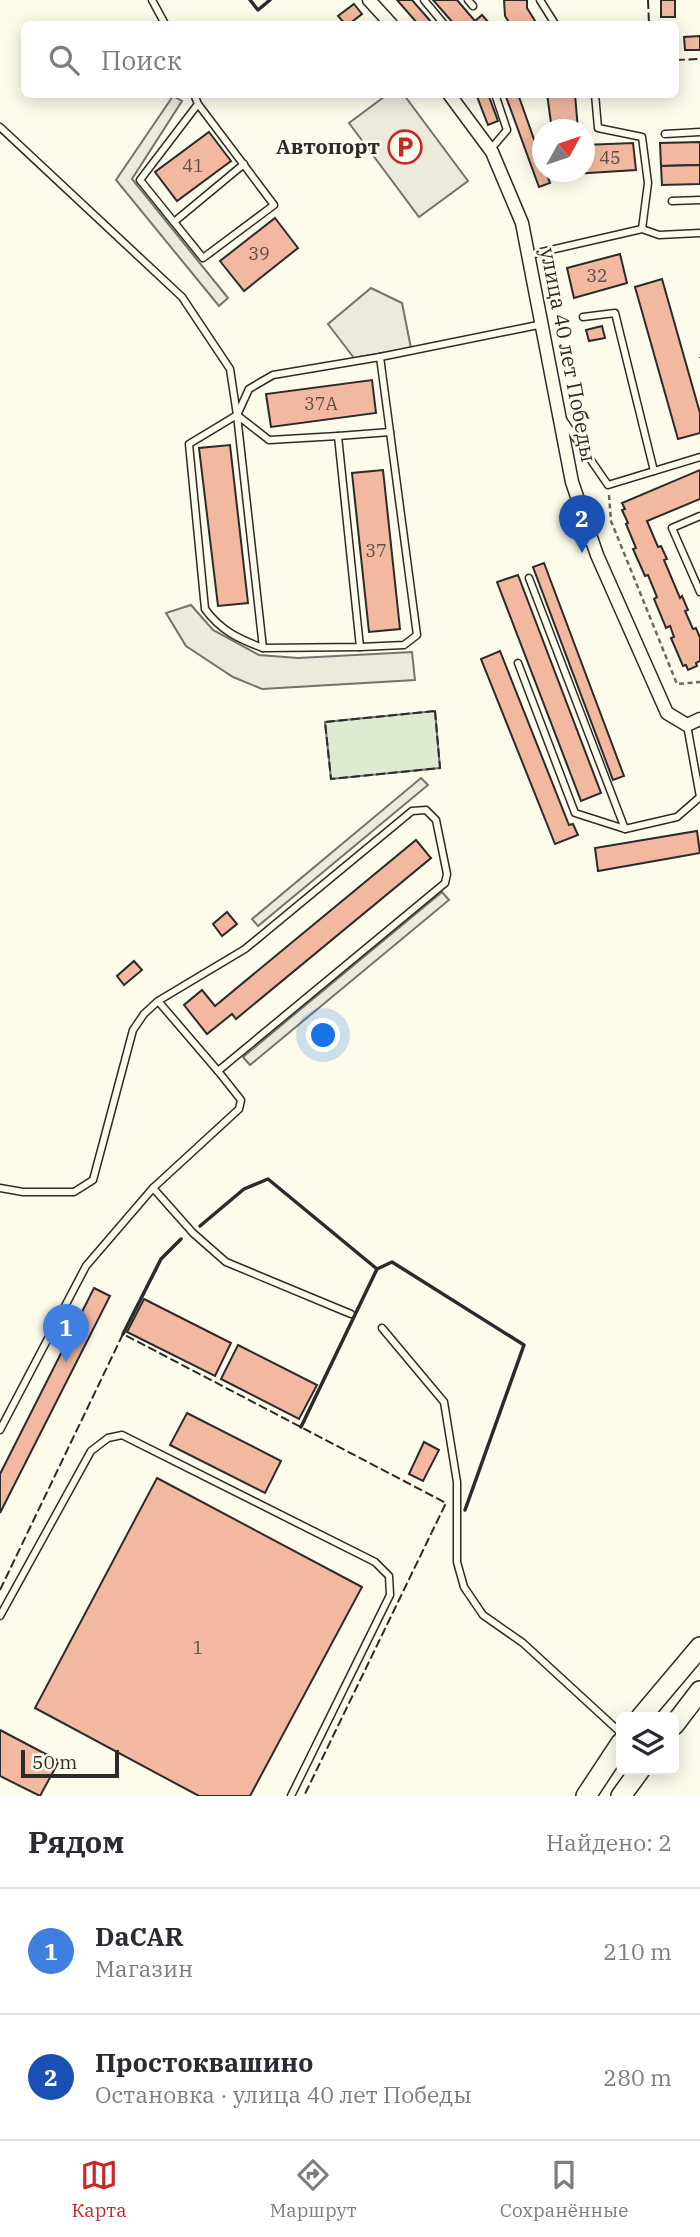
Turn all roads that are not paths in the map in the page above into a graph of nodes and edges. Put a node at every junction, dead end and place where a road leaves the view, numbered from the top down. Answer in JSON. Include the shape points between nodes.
{"nodes":[{"id":1,"x":152,"y":0,"type":"edge"},
{"id":2,"x":369,"y":0,"type":"edge"},
{"id":3,"x":424,"y":0,"type":"edge"},
{"id":4,"x":540,"y":0,"type":"edge"},
{"id":5,"x":163,"y":21,"type":"edge"},
{"id":6,"x":388,"y":21,"type":"edge"},
{"id":7,"x":442,"y":21,"type":"edge"},
{"id":8,"x":553,"y":21,"type":"edge"},
{"id":9,"x":196,"y":98,"type":"edge"},
{"id":10,"x":452,"y":98,"type":"edge"},
{"id":11,"x":496,"y":98,"type":"edge"},
{"id":12,"x":595,"y":98,"type":"edge"},
{"id":13,"x":198,"y":104,"type":"junction"},
{"id":14,"x":0,"y":127,"type":"edge"},
{"id":15,"x":700,"y":132,"type":"edge"},
{"id":16,"x":666,"y":134,"type":"dead end"},
{"id":17,"x":490,"y":150,"type":"junction"},
{"id":18,"x":244,"y":164,"type":"junction"},
{"id":19,"x":700,"y":200,"type":"edge"},
{"id":20,"x":672,"y":201,"type":"dead end"},
{"id":21,"x":174,"y":222,"type":"junction"},
{"id":22,"x":642,"y":229,"type":"junction"},
{"id":23,"x":700,"y":233,"type":"edge"},
{"id":24,"x":529,"y":255,"type":"junction"},
{"id":25,"x":583,"y":317,"type":"dead end"},
{"id":26,"x":543,"y":324,"type":"junction"},
{"id":27,"x":380,"y":357,"type":"junction"},
{"id":28,"x":559,"y":413,"type":"junction"},
{"id":29,"x":237,"y":415,"type":"junction"},
{"id":30,"x":390,"y":432,"type":"junction"},
{"id":31,"x":338,"y":436,"type":"junction"},
{"id":32,"x":700,"y":457,"type":"edge"},
{"id":33,"x":654,"y":471,"type":"junction"},
{"id":34,"x":700,"y":516,"type":"edge"},
{"id":35,"x":529,"y":578,"type":"dead end"},
{"id":36,"x":700,"y":592,"type":"edge"},
{"id":37,"x":360,"y":647,"type":"junction"},
{"id":38,"x":263,"y":648,"type":"junction"},
{"id":39,"x":517,"y":663,"type":"dead end"},
{"id":40,"x":700,"y":719,"type":"edge"},
{"id":41,"x":687,"y":725,"type":"junction"},
{"id":42,"x":625,"y":829,"type":"junction"},
{"id":43,"x":158,"y":1001,"type":"junction"},
{"id":44,"x":218,"y":1071,"type":"junction"},
{"id":45,"x":0,"y":1188,"type":"edge"},
{"id":46,"x":153,"y":1188,"type":"junction"},
{"id":47,"x":351,"y":1314,"type":"dead end"},
{"id":48,"x":382,"y":1328,"type":"dead end"},
{"id":49,"x":0,"y":1430,"type":"edge"},
{"id":50,"x":0,"y":1616,"type":"edge"},
{"id":51,"x":700,"y":1647,"type":"edge"},
{"id":52,"x":700,"y":1691,"type":"edge"},
{"id":53,"x":645,"y":1712,"type":"edge"},
{"id":54,"x":679,"y":1718,"type":"edge"},
{"id":55,"x":616,"y":1727,"type":"edge"},
{"id":56,"x":616,"y":1751,"type":"edge"},
{"id":57,"x":636,"y":1775,"type":"edge"},
{"id":58,"x":291,"y":1796,"type":"edge"},
{"id":59,"x":586,"y":1796,"type":"edge"},
{"id":60,"x":621,"y":1796,"type":"edge"}],
"edges":[{"from":1,"to":5,"type":"lane"},
{"from":2,"to":6,"type":"street"},
{"from":3,"to":7,"type":"lane"},
{"from":4,"to":8,"type":"lane"},
{"from":9,"to":13,"type":"lane"},
{"from":10,"to":17,"type":"street","name":"улица 40 лет Победы"},
{"from":11,"to":17,"type":"lane","via":[[507,130]]},
{"from":12,"to":22,"type":"lane","via":[[598,128],[642,137],[648,183]]},
{"from":13,"to":18,"type":"lane"},
{"from":13,"to":21,"type":"lane","via":[[140,180]]},
{"from":14,"to":29,"type":"lane","via":[[182,297],[230,369]]},
{"from":15,"to":16,"type":"lane"},
{"from":17,"to":24,"type":"street","name":"улица 40 лет Победы","via":[[522,223]]},
{"from":18,"to":21,"type":"lane"},
{"from":18,"to":21,"type":"lane","via":[[274,205],[203,258]]},
{"from":19,"to":20,"type":"lane"},
{"from":22,"to":23,"type":"lane","via":[[659,235]]},
{"from":22,"to":24,"type":"lane"},
{"from":24,"to":26,"type":"street","name":"улица 40 лет Победы"},
{"from":25,"to":33,"type":"lane","via":[[615,313]]},
{"from":26,"to":27,"type":"lane"},
{"from":26,"to":28,"type":"street","name":"улица 40 лет Победы"},
{"from":27,"to":29,"type":"lane","via":[[273,375],[249,389]]},
{"from":27,"to":30,"type":"lane"},
{"from":28,"to":33,"type":"lane","via":[[608,485]]},
{"from":28,"to":41,"type":"street","name":"улица 40 лет Победы","via":[[572,482],[597,555],[667,713]]},
{"from":29,"to":31,"type":"lane","via":[[269,440]]},
{"from":29,"to":38,"type":"lane"},
{"from":29,"to":38,"type":"lane","via":[[189,444],[205,610],[236,638]]},
{"from":30,"to":31,"type":"lane"},
{"from":30,"to":37,"type":"lane","via":[[417,635],[404,645]]},
{"from":31,"to":37,"type":"lane"},
{"from":32,"to":33,"type":"lane"},
{"from":34,"to":36,"type":"lane","via":[[672,528]]},
{"from":35,"to":42,"type":"lane"},
{"from":37,"to":38,"type":"lane"},
{"from":39,"to":42,"type":"lane","via":[[575,813]]},
{"from":40,"to":41,"type":"street"},
{"from":41,"to":42,"type":"lane","via":[[700,797],[677,817]]},
{"from":43,"to":44,"type":"lane"},
{"from":43,"to":44,"type":"lane","via":[[246,949],[412,811],[426,810],[436,820],[445,883]]},
{"from":43,"to":45,"type":"lane","via":[[133,1030],[93,1180],[74,1192]]},
{"from":44,"to":46,"type":"lane","via":[[241,1100],[239,1109]]},
{"from":46,"to":47,"type":"lane","via":[[226,1262]]},
{"from":46,"to":49,"type":"lane","via":[[86,1266]]},
{"from":48,"to":55,"type":"lane","via":[[444,1402],[457,1482],[457,1562],[464,1587],[483,1615],[523,1643]]},
{"from":50,"to":58,"type":"lane","via":[[91,1451],[108,1438],[122,1435],[374,1562],[388,1576],[390,1595]]},
{"from":51,"to":53,"type":"main road"},
{"from":52,"to":54,"type":"main road"},
{"from":56,"to":59,"type":"main road"},
{"from":57,"to":60,"type":"main road"}]}
